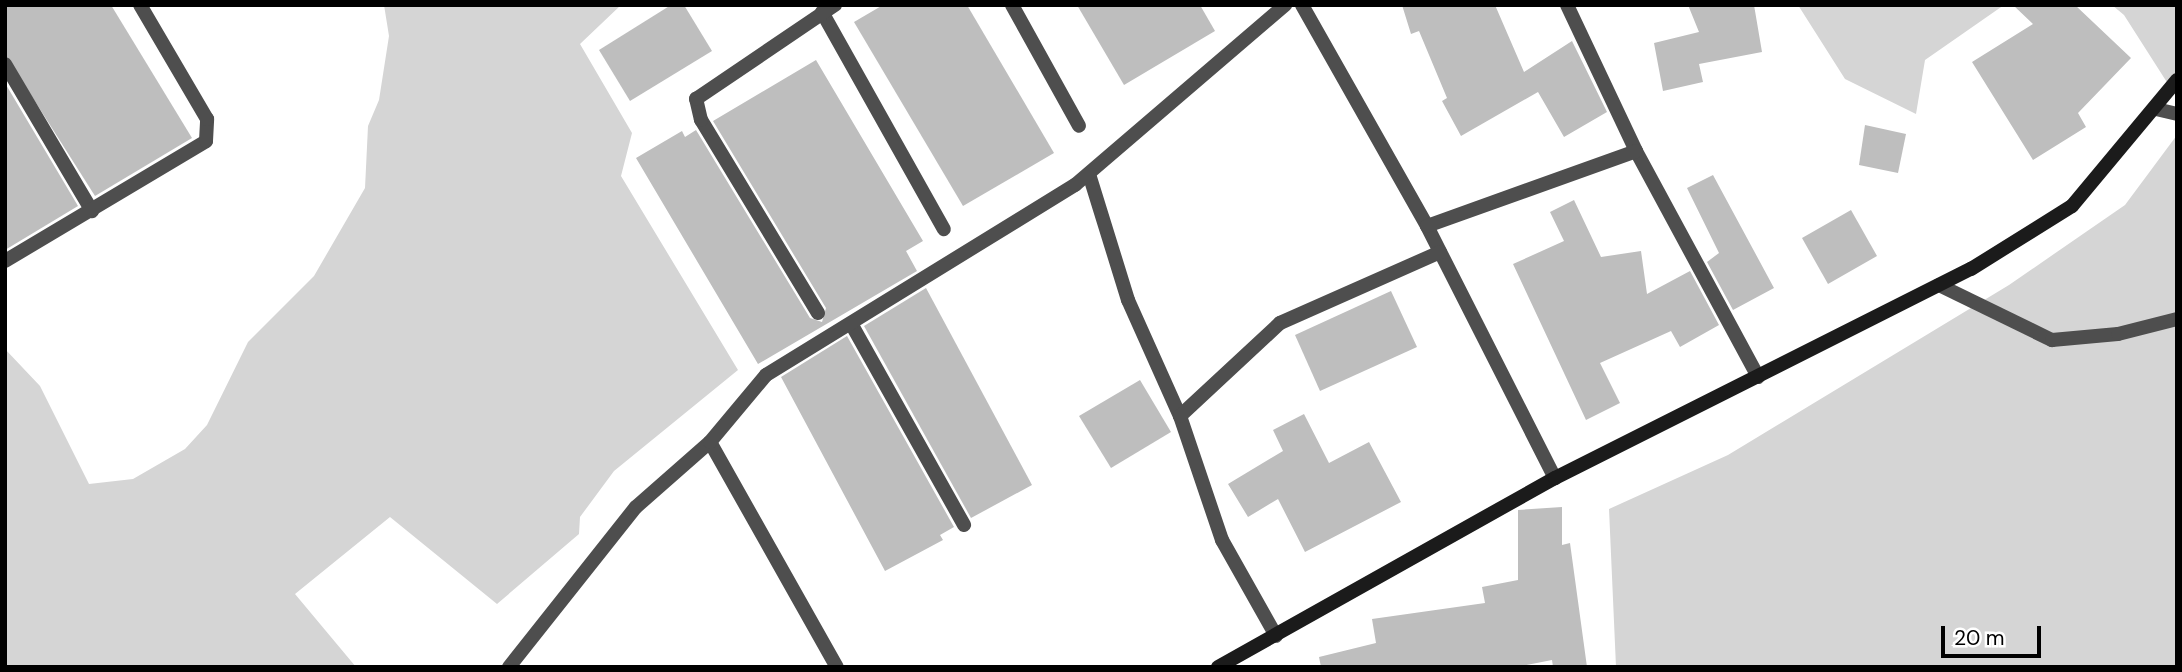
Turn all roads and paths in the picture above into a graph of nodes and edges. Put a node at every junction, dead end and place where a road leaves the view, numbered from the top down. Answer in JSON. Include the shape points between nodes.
{"nodes":[{"id":1,"x":140,"y":5,"type":"edge"},
{"id":2,"x":1012,"y":5,"type":"edge"},
{"id":3,"x":1285,"y":5,"type":"edge"},
{"id":4,"x":1303,"y":5,"type":"edge"},
{"id":5,"x":1567,"y":5,"type":"edge"},
{"id":6,"x":828,"y":9,"type":"edge"},
{"id":7,"x":5,"y":64,"type":"edge"},
{"id":8,"x":2177,"y":80,"type":"edge"},
{"id":9,"x":2156,"y":109,"type":"junction"},
{"id":10,"x":2177,"y":114,"type":"edge"},
{"id":11,"x":1079,"y":126,"type":"dead end"},
{"id":12,"x":1636,"y":151,"type":"junction"},
{"id":13,"x":1088,"y":174,"type":"junction"},
{"id":14,"x":92,"y":211,"type":"junction"},
{"id":15,"x":1427,"y":226,"type":"junction"},
{"id":16,"x":944,"y":229,"type":"dead end"},
{"id":17,"x":1440,"y":252,"type":"junction"},
{"id":18,"x":5,"y":261,"type":"edge"},
{"id":19,"x":1939,"y":285,"type":"junction"},
{"id":20,"x":818,"y":313,"type":"dead end"},
{"id":21,"x":2177,"y":318,"type":"edge"},
{"id":22,"x":853,"y":327,"type":"junction"},
{"id":23,"x":1758,"y":377,"type":"junction"},
{"id":24,"x":1180,"y":416,"type":"junction"},
{"id":25,"x":710,"y":442,"type":"junction"},
{"id":26,"x":1555,"y":478,"type":"junction"},
{"id":27,"x":964,"y":525,"type":"dead end"},
{"id":28,"x":1276,"y":636,"type":"junction"},
{"id":29,"x":509,"y":667,"type":"edge"},
{"id":30,"x":838,"y":667,"type":"edge"},
{"id":31,"x":1218,"y":667,"type":"edge"}],
"edges":[{"from":1,"to":14,"type":"street","via":[[210,132],[206,141]]},
{"from":2,"to":11,"type":"street"},
{"from":3,"to":13,"type":"street"},
{"from":4,"to":15,"type":"street"},
{"from":5,"to":12,"type":"street"},
{"from":6,"to":16,"type":"street"},
{"from":6,"to":20,"type":"street","via":[[696,99],[701,120]]},
{"from":7,"to":14,"type":"street"},
{"from":8,"to":9,"type":"main road"},
{"from":9,"to":10,"type":"street"},
{"from":9,"to":19,"type":"main road","via":[[2072,206]]},
{"from":12,"to":15,"type":"street"},
{"from":12,"to":23,"type":"street"},
{"from":13,"to":22,"type":"street"},
{"from":13,"to":24,"type":"street","via":[[1128,300]]},
{"from":14,"to":18,"type":"street"},
{"from":15,"to":17,"type":"street"},
{"from":17,"to":24,"type":"street","via":[[1280,323]]},
{"from":17,"to":26,"type":"street"},
{"from":19,"to":21,"type":"street","via":[[2052,340],[2118,334]]},
{"from":19,"to":23,"type":"main road"},
{"from":22,"to":25,"type":"street","via":[[766,375]]},
{"from":22,"to":27,"type":"street"},
{"from":23,"to":26,"type":"main road"},
{"from":24,"to":28,"type":"street","via":[[1222,540]]},
{"from":25,"to":29,"type":"street","via":[[636,507]]},
{"from":25,"to":30,"type":"street"},
{"from":26,"to":28,"type":"main road"},
{"from":28,"to":31,"type":"main road"}]}
